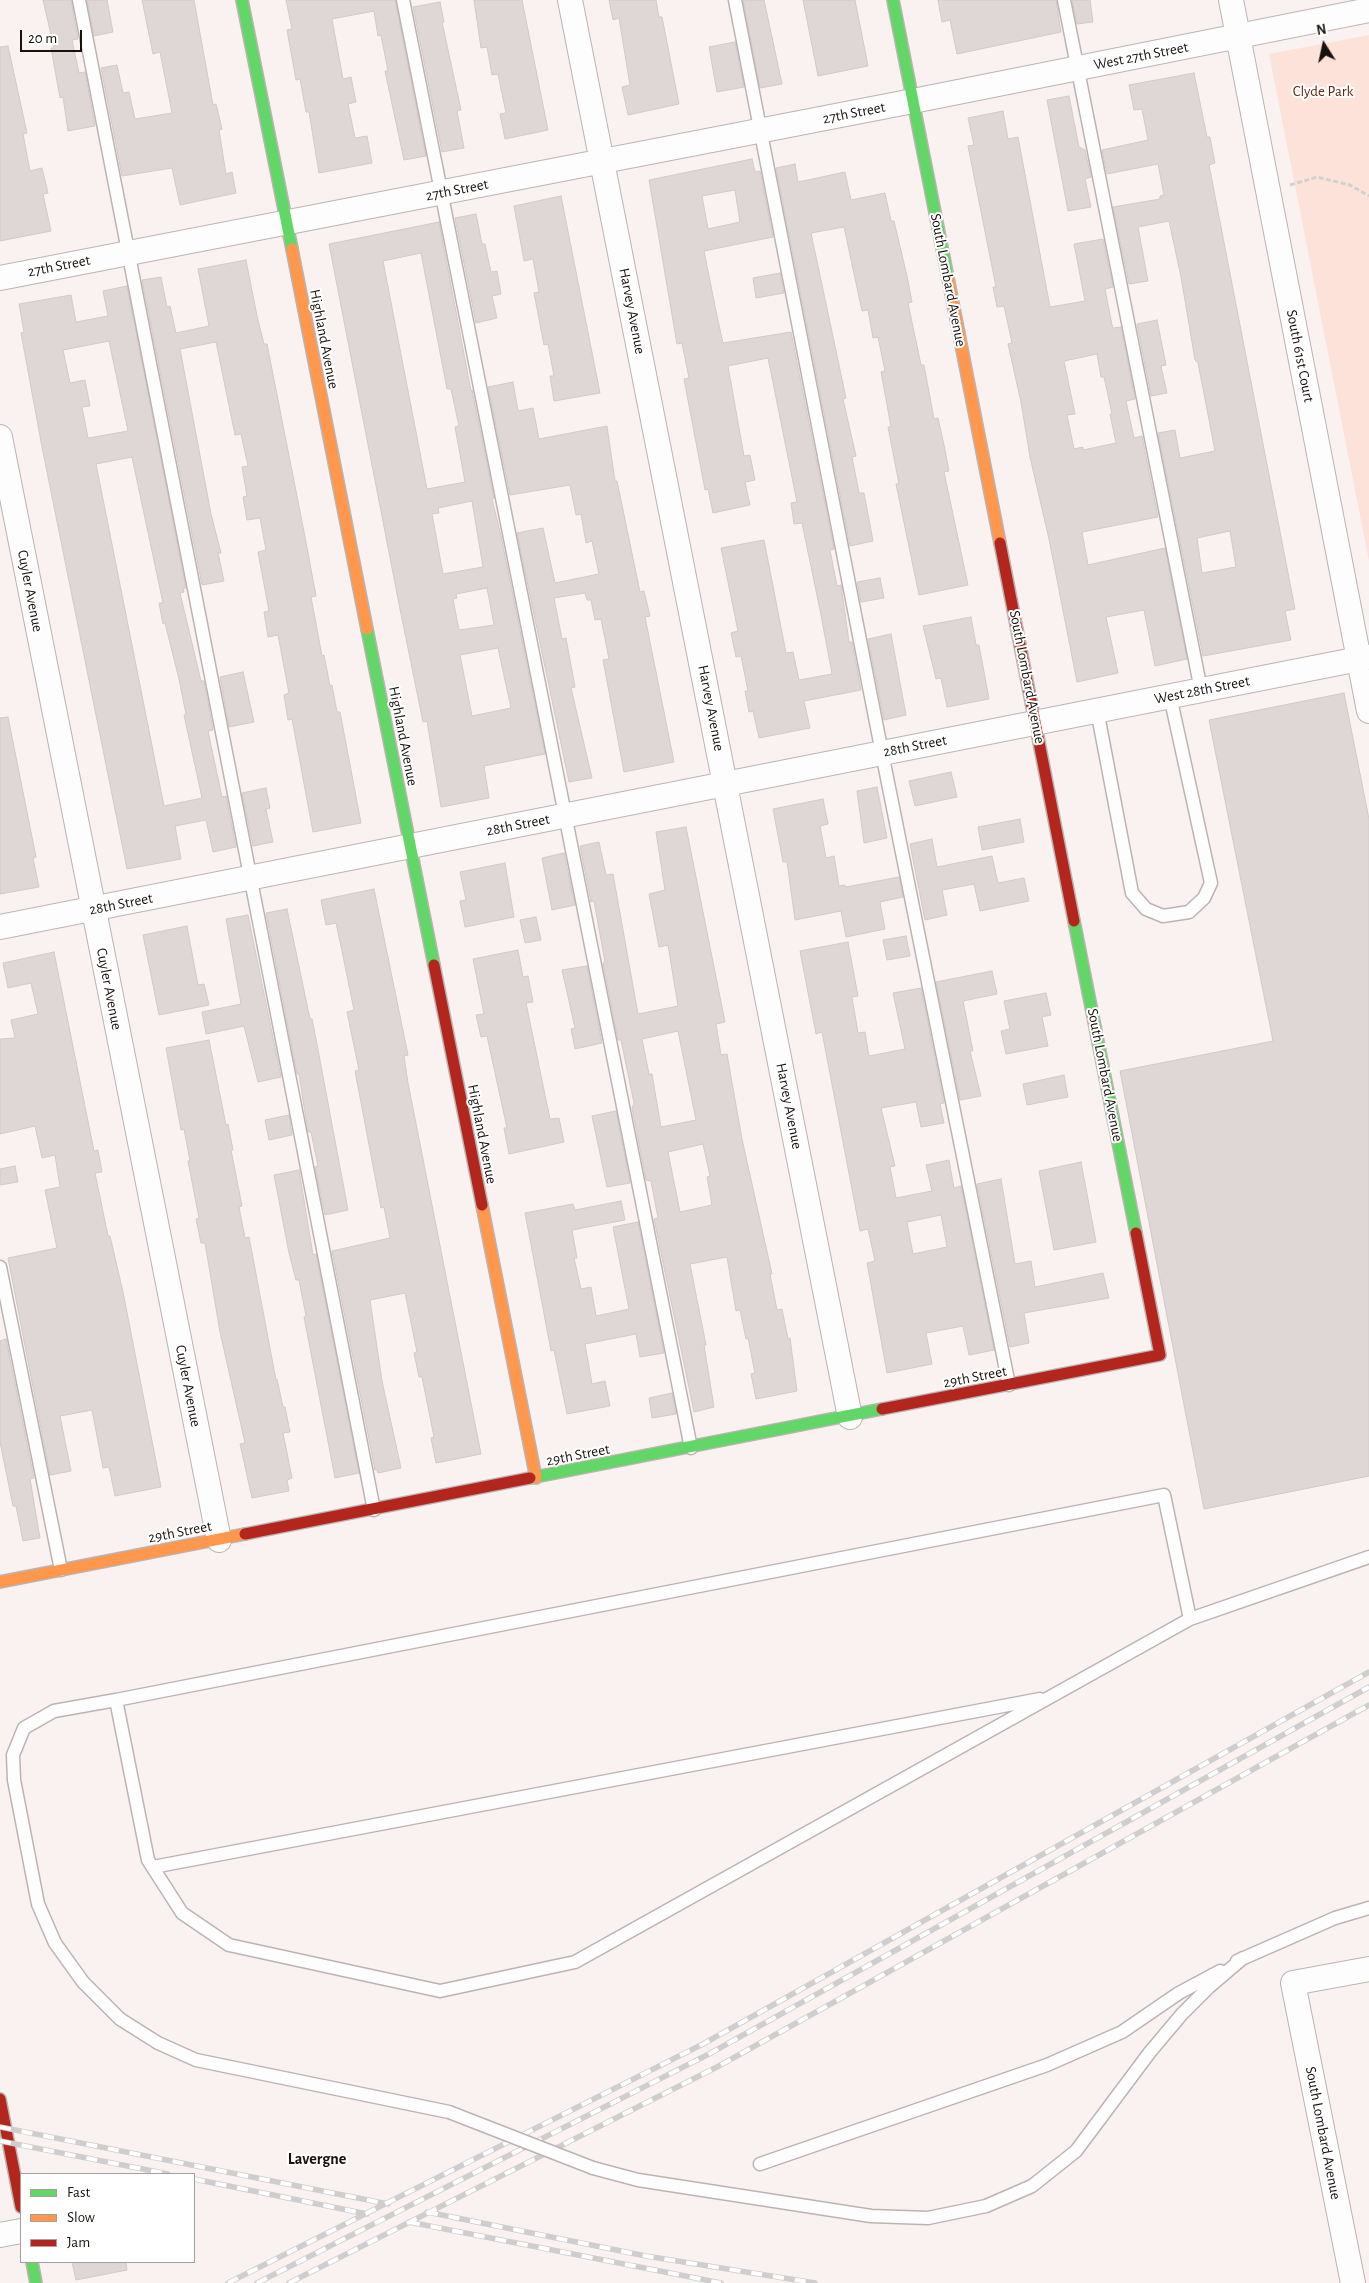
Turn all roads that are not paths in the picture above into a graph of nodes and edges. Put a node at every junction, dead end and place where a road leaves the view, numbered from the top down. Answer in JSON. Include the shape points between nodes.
{"nodes":[{"id":1,"x":79,"y":0,"type":"edge"},
{"id":2,"x":242,"y":0,"type":"edge"},
{"id":3,"x":403,"y":0,"type":"edge"},
{"id":4,"x":570,"y":0,"type":"edge"},
{"id":5,"x":735,"y":0,"type":"edge"},
{"id":6,"x":893,"y":0,"type":"edge"},
{"id":7,"x":1064,"y":0,"type":"edge"},
{"id":8,"x":1231,"y":0,"type":"edge"},
{"id":9,"x":1369,"y":10,"type":"edge"},
{"id":10,"x":1238,"y":36,"type":"junction"},
{"id":11,"x":1078,"y":69,"type":"junction"},
{"id":12,"x":913,"y":101,"type":"junction"},
{"id":13,"x":760,"y":131,"type":"junction"},
{"id":14,"x":602,"y":161,"type":"junction"},
{"id":15,"x":441,"y":193,"type":"junction"},
{"id":16,"x":286,"y":222,"type":"junction"},
{"id":17,"x":128,"y":253,"type":"junction"},
{"id":18,"x":0,"y":278,"type":"edge"},
{"id":19,"x":0,"y":437,"type":"edge"},
{"id":20,"x":1364,"y":658,"type":"edge"},
{"id":21,"x":1201,"y":690,"type":"junction"},
{"id":22,"x":1170,"y":696,"type":"junction"},
{"id":23,"x":1097,"y":710,"type":"junction"},
{"id":24,"x":1369,"y":711,"type":"edge"},
{"id":25,"x":1036,"y":722,"type":"junction"},
{"id":26,"x":882,"y":753,"type":"junction"},
{"id":27,"x":726,"y":784,"type":"junction"},
{"id":28,"x":566,"y":815,"type":"junction"},
{"id":29,"x":410,"y":846,"type":"junction"},
{"id":30,"x":250,"y":878,"type":"junction"},
{"id":31,"x":93,"y":909,"type":"junction"},
{"id":32,"x":0,"y":927,"type":"edge"},
{"id":33,"x":0,"y":1267,"type":"edge"},
{"id":34,"x":1160,"y":1355,"type":"joint"},
{"id":35,"x":1009,"y":1385,"type":"junction"},
{"id":36,"x":850,"y":1417,"type":"junction"},
{"id":37,"x":691,"y":1448,"type":"junction"},
{"id":38,"x":536,"y":1478,"type":"junction"},
{"id":39,"x":374,"y":1510,"type":"junction"},
{"id":40,"x":218,"y":1540,"type":"junction"},
{"id":41,"x":1369,"y":1557,"type":"edge"},
{"id":42,"x":62,"y":1570,"type":"junction"},
{"id":43,"x":0,"y":1582,"type":"edge"},
{"id":44,"x":1190,"y":1620,"type":"junction"},
{"id":45,"x":1051,"y":1697,"type":"junction"},
{"id":46,"x":116,"y":1700,"type":"junction"},
{"id":47,"x":153,"y":1867,"type":"junction"},
{"id":48,"x":1369,"y":1908,"type":"edge"},
{"id":49,"x":1243,"y":1958,"type":"junction"},
{"id":50,"x":1369,"y":1969,"type":"edge"},
{"id":51,"x":0,"y":2099,"type":"edge"},
{"id":52,"x":760,"y":2164,"type":"dead end"},
{"id":53,"x":20,"y":2202,"type":"edge"},
{"id":54,"x":20,"y":2231,"type":"edge"},
{"id":55,"x":0,"y":2235,"type":"edge"},
{"id":56,"x":32,"y":2263,"type":"edge"},
{"id":57,"x":36,"y":2283,"type":"edge"},
{"id":58,"x":1353,"y":2283,"type":"edge"}],
"edges":[{"from":1,"to":17,"type":"lane"},
{"from":2,"to":16,"type":"street","name":"Highland Avenue"},
{"from":3,"to":15,"type":"lane"},
{"from":4,"to":14,"type":"street","name":"Harvey Avenue"},
{"from":5,"to":13,"type":"lane"},
{"from":6,"to":12,"type":"street","name":"South Lombard Avenue"},
{"from":7,"to":11,"type":"lane"},
{"from":8,"to":10,"type":"street","name":"South 61st Court"},
{"from":9,"to":10,"type":"street","name":"West 27th Street"},
{"from":10,"to":11,"type":"street","name":"West 27th Street"},
{"from":10,"to":20,"type":"street","name":"South 61st Court"},
{"from":11,"to":12,"type":"street","name":"West 27th Street"},
{"from":11,"to":21,"type":"lane"},
{"from":12,"to":13,"type":"street","name":"27th Street"},
{"from":12,"to":25,"type":"street","name":"South Lombard Avenue"},
{"from":13,"to":14,"type":"street","name":"27th Street"},
{"from":13,"to":26,"type":"lane"},
{"from":14,"to":15,"type":"street","name":"27th Street"},
{"from":14,"to":27,"type":"street","name":"Harvey Avenue"},
{"from":15,"to":16,"type":"street","name":"27th Street"},
{"from":15,"to":28,"type":"lane"},
{"from":16,"to":17,"type":"street","name":"27th Street"},
{"from":16,"to":29,"type":"street","name":"Highland Avenue"},
{"from":17,"to":18,"type":"street","name":"27th Street"},
{"from":17,"to":30,"type":"lane"},
{"from":19,"to":31,"type":"street","name":"Cuyler Avenue"},
{"from":20,"to":21,"type":"street","name":"West 28th Street"},
{"from":20,"to":24,"type":"street","name":"South 61st Court"},
{"from":21,"to":22,"type":"street","name":"West 28th Street"},
{"from":22,"to":23,"type":"street","name":"West 28th Street"},
{"from":22,"to":23,"type":"lane","via":[[1211,883],[1204,898],[1189,912],[1163,916],[1146,909],[1132,893]]},
{"from":23,"to":25,"type":"street","name":"West 28th Street"},
{"from":25,"to":26,"type":"street","name":"28th Street"},
{"from":25,"to":34,"type":"street","name":"South Lombard Avenue"},
{"from":26,"to":27,"type":"street","name":"28th Street"},
{"from":26,"to":35,"type":"lane"},
{"from":27,"to":28,"type":"street","name":"28th Street"},
{"from":27,"to":36,"type":"street","name":"Harvey Avenue"},
{"from":28,"to":29,"type":"street","name":"28th Street"},
{"from":28,"to":37,"type":"lane"},
{"from":29,"to":30,"type":"street","name":"28th Street"},
{"from":29,"to":38,"type":"street","name":"Highland Avenue"},
{"from":30,"to":31,"type":"street","name":"28th Street"},
{"from":30,"to":39,"type":"lane"},
{"from":31,"to":32,"type":"street","name":"28th Street"},
{"from":31,"to":40,"type":"street","name":"Cuyler Avenue"},
{"from":33,"to":42,"type":"lane"},
{"from":34,"to":35,"type":"street","name":"29th Street"},
{"from":35,"to":36,"type":"street","name":"29th Street"},
{"from":36,"to":37,"type":"street","name":"29th Street"},
{"from":37,"to":38,"type":"street","name":"29th Street"},
{"from":38,"to":39,"type":"street","name":"29th Street"},
{"from":39,"to":40,"type":"street","name":"29th Street"},
{"from":40,"to":42,"type":"street","name":"29th Street"},
{"from":41,"to":44,"type":"lane"},
{"from":42,"to":43,"type":"street","name":"29th Street"},
{"from":44,"to":45,"type":"lane"},
{"from":44,"to":46,"type":"lane","via":[[1164,1495]]},
{"from":45,"to":47,"type":"lane"},
{"from":45,"to":47,"type":"lane","via":[[575,1962],[440,1991],[229,1946],[182,1913]]},
{"from":46,"to":47,"type":"lane","via":[[148,1860]]},
{"from":46,"to":49,"type":"lane","bridge":true,"via":[[54,1711],[24,1728],[13,1755],[14,1780],[38,1904],[54,1943],[82,1982],[120,2019],[158,2044],[196,2060],[449,2112],[593,2168],[638,2180],[871,2216],[928,2218],[986,2206],[1032,2186],[1076,2151],[1182,2014]]},
{"from":48,"to":49,"type":"lane","via":[[1334,1918]]},
{"from":49,"to":52,"type":"lane","via":[[1179,1993],[1122,2032],[1047,2065]]},
{"from":50,"to":58,"type":"street","name":"South Lombard Avenue","via":[[1293,1984]]},
{"from":51,"to":53,"type":"street"},
{"from":54,"to":55,"type":"street"},
{"from":56,"to":57,"type":"street"}]}
